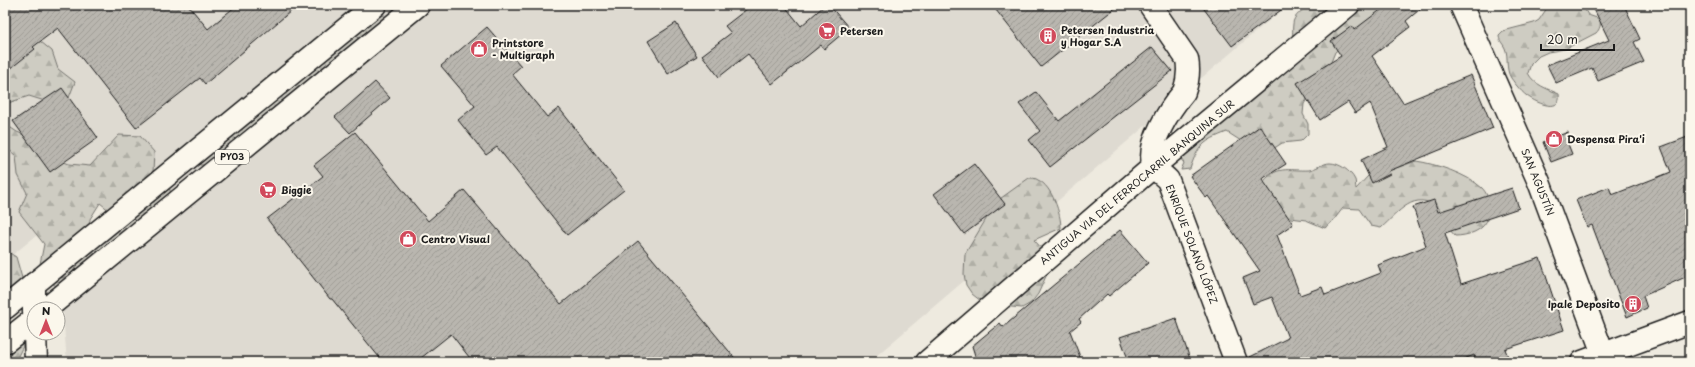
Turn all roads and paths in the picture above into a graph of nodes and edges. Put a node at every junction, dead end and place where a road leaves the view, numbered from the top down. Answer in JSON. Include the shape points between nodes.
{"nodes":[{"id":1,"x":375,"y":5,"type":"edge"},
{"id":2,"x":418,"y":5,"type":"edge"},
{"id":3,"x":1150,"y":5,"type":"edge"},
{"id":4,"x":1348,"y":5,"type":"edge"},
{"id":5,"x":1461,"y":5,"type":"edge"},
{"id":6,"x":1154,"y":166,"type":"junction"},
{"id":7,"x":34,"y":284,"type":"junction"},
{"id":8,"x":34,"y":301,"type":"edge"},
{"id":9,"x":56,"y":301,"type":"edge"},
{"id":10,"x":5,"y":308,"type":"edge"},
{"id":11,"x":1690,"y":322,"type":"edge"},
{"id":12,"x":26,"y":325,"type":"edge"},
{"id":13,"x":35,"y":341,"type":"edge"},
{"id":14,"x":5,"y":342,"type":"edge"},
{"id":15,"x":1604,"y":358,"type":"edge"},
{"id":16,"x":36,"y":362,"type":"edge"},
{"id":17,"x":927,"y":362,"type":"edge"},
{"id":18,"x":1236,"y":362,"type":"edge"},
{"id":19,"x":1582,"y":362,"type":"edge"}],
"edges":[{"from":1,"to":7,"type":"main road","number":"PY03"},
{"from":2,"to":9,"type":"main road","number":"PY03"},
{"from":3,"to":6,"type":"main road","via":[[1187,59],[1188,66],[1184,92],[1156,136]]},
{"from":4,"to":6,"type":"main road","name":"ANTIGUA VIA DEL FERROCARRIL BANQUINA SUR"},
{"from":5,"to":15,"type":"main road","name":"SAN AGUSTÍN","via":[[1539,182]]},
{"from":6,"to":17,"type":"main road","name":"ANTIGUA VIA DEL FERROCARRIL BANQUINA SUR"},
{"from":6,"to":18,"type":"main road","name":"ENRIQUE SOLANO LÓPEZ","via":[[1168,180]]},
{"from":7,"to":8,"type":"main road"},
{"from":7,"to":10,"type":"main road","number":"PY03"},
{"from":11,"to":15,"type":"main road"},
{"from":12,"to":14,"type":"main road"},
{"from":13,"to":16,"type":"main road"},
{"from":15,"to":19,"type":"main road"}]}
